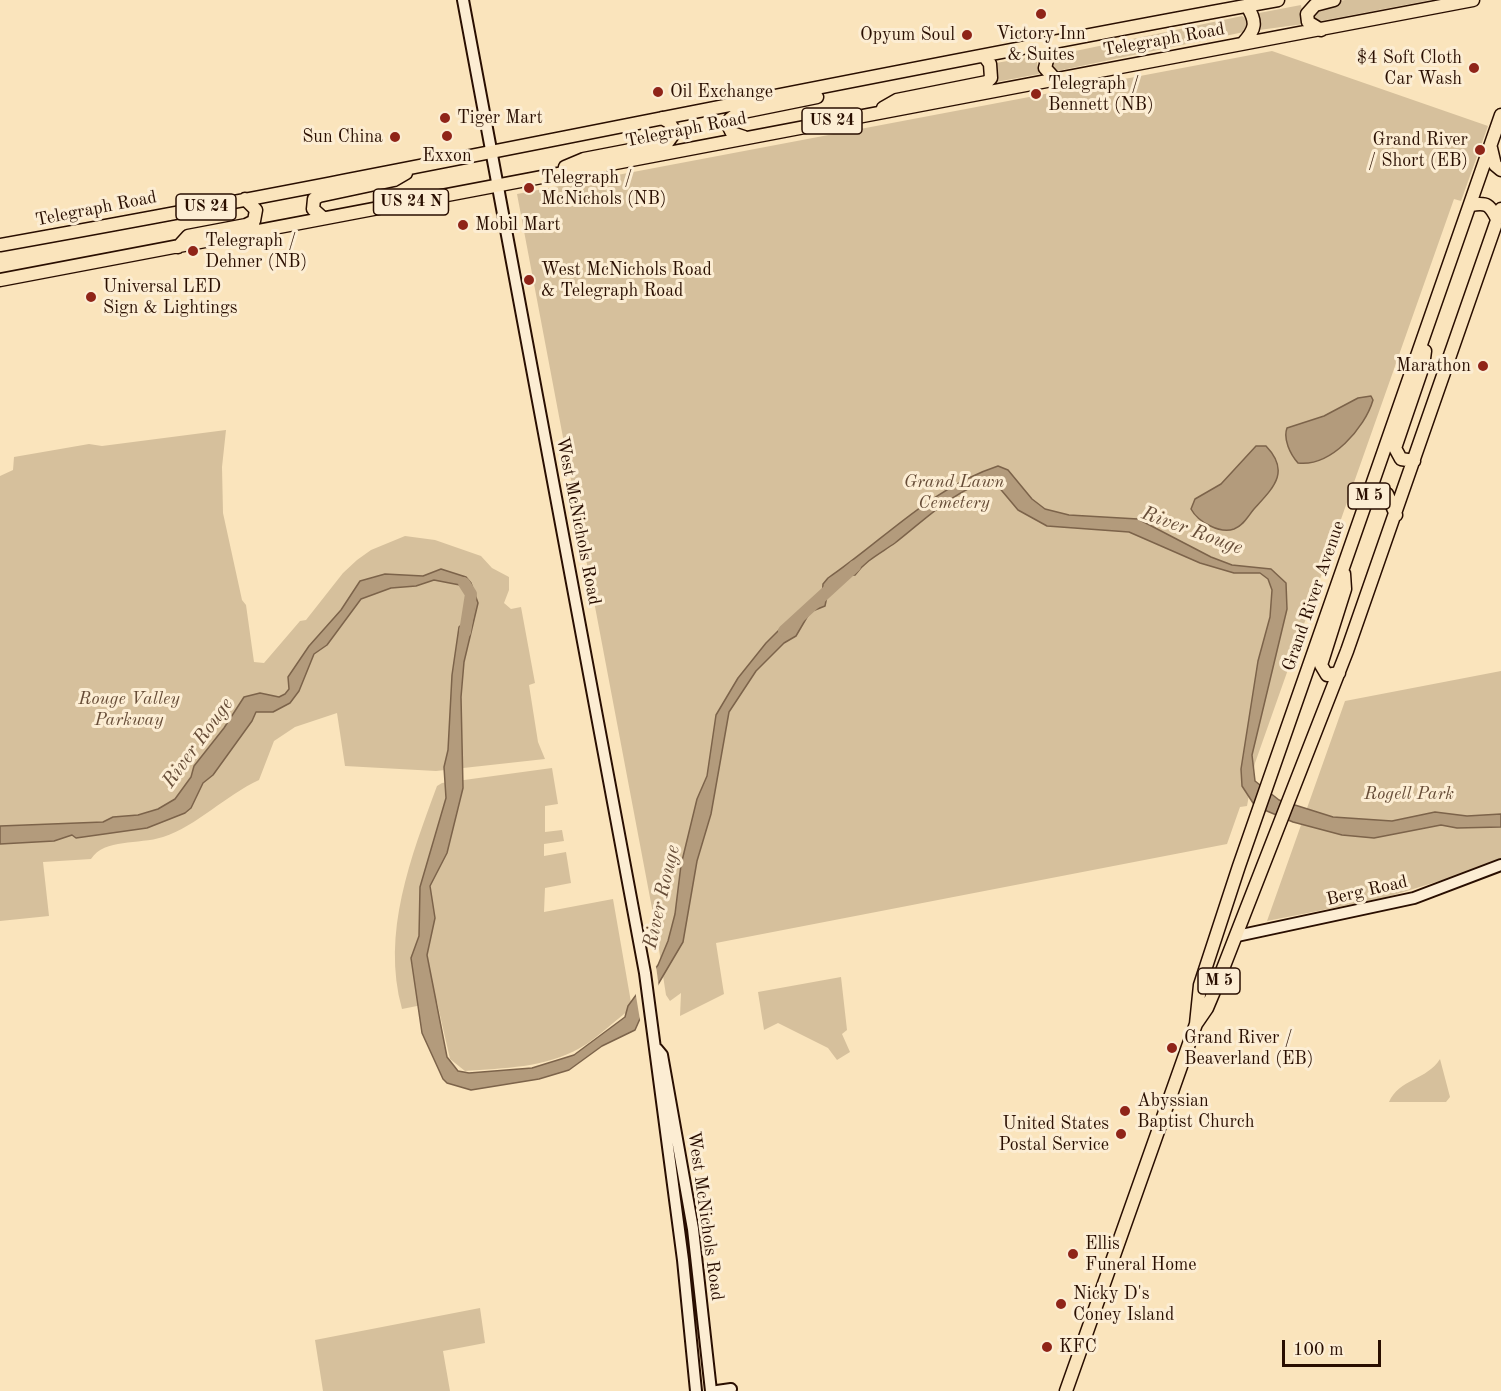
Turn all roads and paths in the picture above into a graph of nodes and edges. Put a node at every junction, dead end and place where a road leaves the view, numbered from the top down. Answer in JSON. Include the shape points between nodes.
{"nodes":[{"id":1,"x":463,"y":0,"type":"edge"},
{"id":2,"x":1278,"y":0,"type":"edge"},
{"id":3,"x":1334,"y":0,"type":"edge"},
{"id":4,"x":1473,"y":0,"type":"edge"},
{"id":5,"x":1247,"y":6,"type":"junction"},
{"id":6,"x":1321,"y":30,"type":"junction"},
{"id":7,"x":1243,"y":43,"type":"junction"},
{"id":8,"x":1051,"y":44,"type":"junction"},
{"id":9,"x":985,"y":57,"type":"junction"},
{"id":10,"x":1055,"y":79,"type":"junction"},
{"id":11,"x":858,"y":82,"type":"junction"},
{"id":12,"x":874,"y":113,"type":"junction"},
{"id":13,"x":1501,"y":115,"type":"edge"},
{"id":14,"x":658,"y":119,"type":"junction"},
{"id":15,"x":744,"y":137,"type":"junction"},
{"id":16,"x":1490,"y":147,"type":"junction"},
{"id":17,"x":493,"y":152,"type":"junction"},
{"id":18,"x":412,"y":168,"type":"junction"},
{"id":19,"x":1501,"y":170,"type":"edge"},
{"id":20,"x":543,"y":177,"type":"junction"},
{"id":21,"x":499,"y":186,"type":"junction"},
{"id":22,"x":245,"y":199,"type":"junction"},
{"id":23,"x":1471,"y":205,"type":"junction"},
{"id":24,"x":1499,"y":214,"type":"edge"},
{"id":25,"x":323,"y":218,"type":"junction"},
{"id":26,"x":0,"y":245,"type":"edge"},
{"id":27,"x":178,"y":247,"type":"junction"},
{"id":28,"x":0,"y":280,"type":"edge"},
{"id":29,"x":1426,"y":332,"type":"junction"},
{"id":30,"x":1414,"y":460,"type":"junction"},
{"id":31,"x":1371,"y":491,"type":"junction"},
{"id":32,"x":1396,"y":515,"type":"junction"},
{"id":33,"x":1344,"y":567,"type":"junction"},
{"id":34,"x":1339,"y":674,"type":"junction"},
{"id":35,"x":1501,"y":865,"type":"edge"},
{"id":36,"x":1229,"y":899,"type":"junction"},
{"id":37,"x":1248,"y":908,"type":"junction"},
{"id":38,"x":1217,"y":934,"type":"junction"},
{"id":39,"x":1237,"y":936,"type":"junction"},
{"id":40,"x":1196,"y":1024,"type":"junction"},
{"id":41,"x":657,"y":1049,"type":"junction"},
{"id":42,"x":731,"y":1389,"type":"dead end"},
{"id":43,"x":696,"y":1391,"type":"edge"},
{"id":44,"x":711,"y":1391,"type":"edge"},
{"id":45,"x":717,"y":1391,"type":"edge"},
{"id":46,"x":1066,"y":1391,"type":"edge"}],
"edges":[{"from":1,"to":17,"type":"main road","name":"West McNichols Road"},
{"from":2,"to":5,"type":"main road","name":"Telegraph Road","number":"US 24"},
{"from":3,"to":6,"type":"main road","via":[[1315,5],[1307,14],[1308,22]]},
{"from":4,"to":6,"type":"main road","name":"Telegraph Road","number":"US 24"},
{"from":5,"to":7,"type":"main road","via":[[1255,27]]},
{"from":5,"to":8,"type":"main road","name":"Telegraph Road","number":"US 24"},
{"from":6,"to":7,"type":"main road","name":"Telegraph Road","number":"US 24"},
{"from":7,"to":10,"type":"main road","name":"Telegraph Road","number":"US 24"},
{"from":8,"to":9,"type":"main road","name":"Telegraph Road","number":"US 24"},
{"from":8,"to":10,"type":"main road","via":[[1045,68]]},
{"from":9,"to":11,"type":"main road","name":"Telegraph Road","number":"US 24"},
{"from":9,"to":12,"type":"main road","via":[[992,70],[987,82],[897,100]]},
{"from":10,"to":12,"type":"main road","name":"Telegraph Road","number":"US 24"},
{"from":11,"to":14,"type":"main road","name":"Telegraph Road","number":"US 24"},
{"from":11,"to":15,"type":"main road","via":[[814,98],[738,113],[730,119],[729,127],[732,133]]},
{"from":12,"to":15,"type":"main road","name":"Telegraph Road","number":"US 24"},
{"from":13,"to":16,"type":"main road","name":"Grand River Avenue","number":"M 5"},
{"from":14,"to":17,"type":"main road","name":"Telegraph Road"},
{"from":14,"to":20,"type":"main road","name":"Telegraph Road","via":[[669,122],[675,132],[667,143],[584,159]]},
{"from":15,"to":20,"type":"main road","name":"Telegraph Road","number":"US 24"},
{"from":16,"to":19,"type":"main road","via":[[1495,165]]},
{"from":16,"to":23,"type":"main road","name":"Grand River Avenue","number":"M 5"},
{"from":17,"to":18,"type":"main road","name":"Telegraph Road"},
{"from":17,"to":21,"type":"main road","name":"West McNichols Road"},
{"from":18,"to":22,"type":"main road","name":"Telegraph Road","number":"US 24"},
{"from":18,"to":25,"type":"main road","name":"Telegraph Road","via":[[394,180],[319,196],[314,199],[313,208]]},
{"from":20,"to":21,"type":"main road","name":"Telegraph Road","number":"US 24 N"},
{"from":21,"to":25,"type":"main road","name":"Telegraph Road","number":"US 24 N"},
{"from":21,"to":41,"type":"main road","name":"West McNichols Road"},
{"from":22,"to":26,"type":"main road","name":"Telegraph Road","number":"US 24"},
{"from":22,"to":27,"type":"main road","via":[[256,210],[254,221],[188,236]]},
{"from":23,"to":24,"type":"main road","via":[[1485,203]]},
{"from":23,"to":29,"type":"main road","name":"Grand River Avenue","number":"M 5"},
{"from":24,"to":30,"type":"main road","name":"Grand River Avenue","number":"M 5"},
{"from":25,"to":27,"type":"main road","name":"Telegraph Road","number":"US 24"},
{"from":27,"to":28,"type":"main road","name":"Telegraph Road","number":"US 24"},
{"from":29,"to":30,"type":"main road","via":[[1423,366],[1395,448],[1401,459]]},
{"from":29,"to":31,"type":"main road","name":"Grand River Avenue","number":"M 5"},
{"from":30,"to":32,"type":"main road","name":"Grand River Avenue","number":"M 5"},
{"from":31,"to":32,"type":"main road","via":[[1388,494]]},
{"from":31,"to":33,"type":"main road","name":"Grand River Avenue","number":"M 5"},
{"from":32,"to":34,"type":"main road","name":"Grand River Avenue","number":"M 5"},
{"from":33,"to":34,"type":"main road","via":[[1345,590],[1321,665],[1327,675]]},
{"from":33,"to":36,"type":"main road","name":"Grand River Avenue","number":"M 5"},
{"from":34,"to":37,"type":"main road","name":"Grand River Avenue","number":"M 5"},
{"from":35,"to":39,"type":"main road","name":"Berg Road","via":[[1414,898]]},
{"from":36,"to":37,"type":"main road"},
{"from":36,"to":38,"type":"main road","name":"Grand River Avenue","number":"M 5"},
{"from":37,"to":39,"type":"main road","name":"Grand River Avenue","number":"M 5"},
{"from":38,"to":39,"type":"main road"},
{"from":38,"to":40,"type":"main road","name":"Grand River Avenue","number":"M 5","via":[[1200,985]]},
{"from":39,"to":40,"type":"main road","name":"Grand River Avenue","number":"M 5","via":[[1208,1008]]},
{"from":40,"to":46,"type":"main road","name":"Grand River Avenue","number":"M 5"},
{"from":41,"to":43,"type":"main road","name":"West McNichols Road","via":[[654,1057],[675,1197]]},
{"from":41,"to":44,"type":"main road","name":"West McNichols Road","via":[[662,1055],[685,1176]]},
{"from":42,"to":45,"type":"main road"}]}
